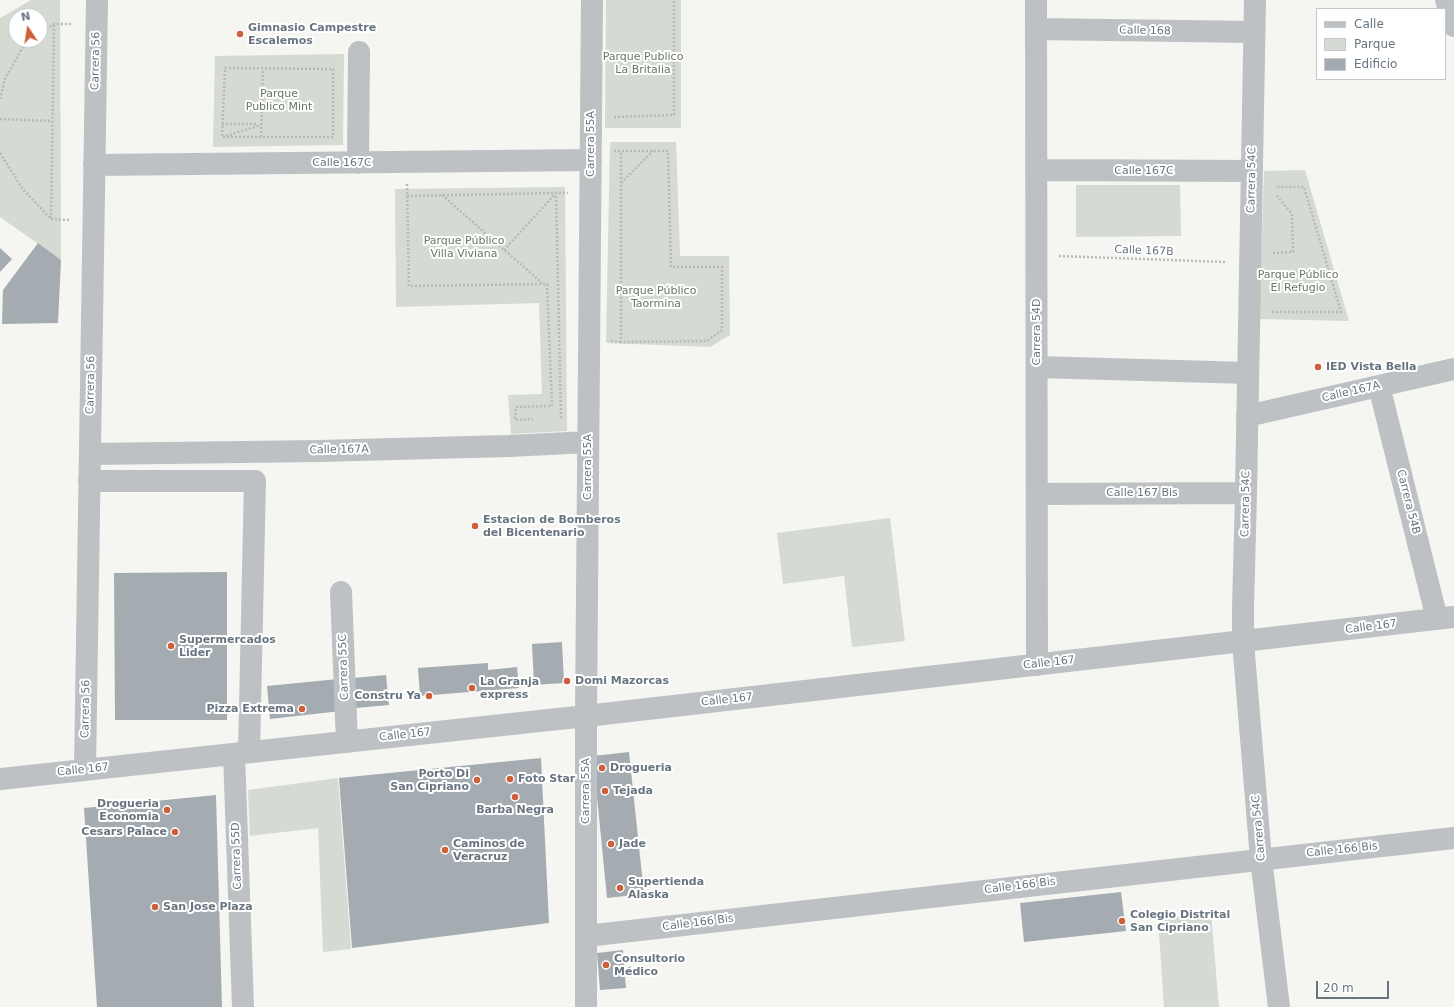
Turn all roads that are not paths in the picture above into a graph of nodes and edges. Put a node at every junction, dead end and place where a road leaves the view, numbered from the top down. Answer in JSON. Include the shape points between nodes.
{"nodes":[{"id":1,"x":97,"y":0,"type":"edge"},
{"id":2,"x":592,"y":0,"type":"edge"},
{"id":3,"x":1036,"y":0,"type":"edge"},
{"id":4,"x":1255,"y":0,"type":"edge"},
{"id":5,"x":1446,"y":0,"type":"edge"},
{"id":6,"x":1454,"y":26,"type":"edge"},
{"id":7,"x":1036,"y":29,"type":"junction"},
{"id":8,"x":1254,"y":32,"type":"junction"},
{"id":9,"x":359,"y":52,"type":"dead end"},
{"id":10,"x":591,"y":160,"type":"junction"},
{"id":11,"x":358,"y":163,"type":"junction"},
{"id":12,"x":94,"y":165,"type":"junction"},
{"id":13,"x":1036,"y":170,"type":"junction"},
{"id":14,"x":1252,"y":172,"type":"junction"},
{"id":15,"x":1037,"y":367,"type":"junction"},
{"id":16,"x":1454,"y":369,"type":"edge"},
{"id":17,"x":1248,"y":373,"type":"junction"},
{"id":18,"x":1379,"y":386,"type":"junction"},
{"id":19,"x":1247,"y":416,"type":"junction"},
{"id":20,"x":588,"y":442,"type":"junction"},
{"id":21,"x":90,"y":454,"type":"junction"},
{"id":22,"x":89,"y":481,"type":"junction"},
{"id":23,"x":1246,"y":493,"type":"junction"},
{"id":24,"x":1037,"y":494,"type":"junction"},
{"id":25,"x":341,"y":592,"type":"dead end"},
{"id":26,"x":1445,"y":618,"type":"edge"},
{"id":27,"x":1244,"y":642,"type":"junction"},
{"id":28,"x":1037,"y":665,"type":"junction"},
{"id":29,"x":586,"y":716,"type":"junction"},
{"id":30,"x":347,"y":742,"type":"junction"},
{"id":31,"x":242,"y":753,"type":"junction"},
{"id":32,"x":85,"y":770,"type":"junction"},
{"id":33,"x":0,"y":778,"type":"edge"},
{"id":34,"x":1454,"y":838,"type":"edge"},
{"id":35,"x":1261,"y":859,"type":"junction"},
{"id":36,"x":586,"y":936,"type":"junction"},
{"id":37,"x":243,"y":1007,"type":"edge"},
{"id":38,"x":586,"y":1007,"type":"edge"},
{"id":39,"x":1279,"y":1007,"type":"edge"}],
"edges":[{"from":1,"to":12,"type":"street","name":"Carrera 56"},
{"from":2,"to":10,"type":"street","name":"Carrera 55A"},
{"from":3,"to":7,"type":"street","name":"Carrera 54D"},
{"from":4,"to":8,"type":"street","name":"Carrera 54C"},
{"from":5,"to":6,"type":"street"},
{"from":7,"to":8,"type":"street","name":"Calle 168"},
{"from":7,"to":13,"type":"street","name":"Carrera 54D"},
{"from":8,"to":14,"type":"street","name":"Carrera 54C"},
{"from":9,"to":11,"type":"street"},
{"from":10,"to":11,"type":"street","name":"Calle 167C"},
{"from":10,"to":20,"type":"street","name":"Carrera 55A"},
{"from":11,"to":12,"type":"street","name":"Calle 167C"},
{"from":12,"to":21,"type":"street","name":"Carrera 56"},
{"from":13,"to":14,"type":"street","name":"Calle 167C"},
{"from":13,"to":15,"type":"street","name":"Carrera 54D"},
{"from":14,"to":17,"type":"street","name":"Carrera 54C","via":[[1259,258]]},
{"from":15,"to":17,"type":"street"},
{"from":15,"to":24,"type":"street","name":"Carrera 54D"},
{"from":16,"to":18,"type":"street","name":"Calle 167A"},
{"from":17,"to":19,"type":"street","name":"Carrera 54C"},
{"from":18,"to":19,"type":"street","name":"Calle 167A"},
{"from":18,"to":26,"type":"street","name":"Carrera 54B"},
{"from":19,"to":23,"type":"street","name":"Carrera 54C"},
{"from":20,"to":21,"type":"street","name":"Calle 167A","via":[[508,446]]},
{"from":20,"to":29,"type":"street","name":"Carrera 55A"},
{"from":21,"to":22,"type":"street","name":"Carrera 56"},
{"from":22,"to":31,"type":"street","name":"Carrera 55D","via":[[254,481]]},
{"from":22,"to":32,"type":"street","name":"Carrera 56"},
{"from":23,"to":24,"type":"street","name":"Calle 167 Bis"},
{"from":23,"to":27,"type":"street","name":"Carrera 54C"},
{"from":24,"to":28,"type":"street","name":"Carrera 54D"},
{"from":25,"to":30,"type":"street","name":"Carrera 55C"},
{"from":26,"to":27,"type":"street","name":"Calle 167"},
{"from":27,"to":28,"type":"street","name":"Calle 167"},
{"from":27,"to":35,"type":"street","name":"Carrera 54C"},
{"from":28,"to":29,"type":"street","name":"Calle 167"},
{"from":29,"to":30,"type":"street","name":"Calle 167"},
{"from":29,"to":36,"type":"street","name":"Carrera 55A"},
{"from":30,"to":31,"type":"street","name":"Calle 167"},
{"from":31,"to":32,"type":"street","name":"Calle 167"},
{"from":31,"to":37,"type":"street","name":"Carrera 55D"},
{"from":32,"to":33,"type":"street","name":"Calle 167"},
{"from":34,"to":35,"type":"street","name":"Calle 166 Bis"},
{"from":35,"to":36,"type":"street","name":"Calle 166 Bis"},
{"from":35,"to":39,"type":"street","name":"Carrera 54C"},
{"from":36,"to":38,"type":"street","name":"Carrera 55A"}]}
